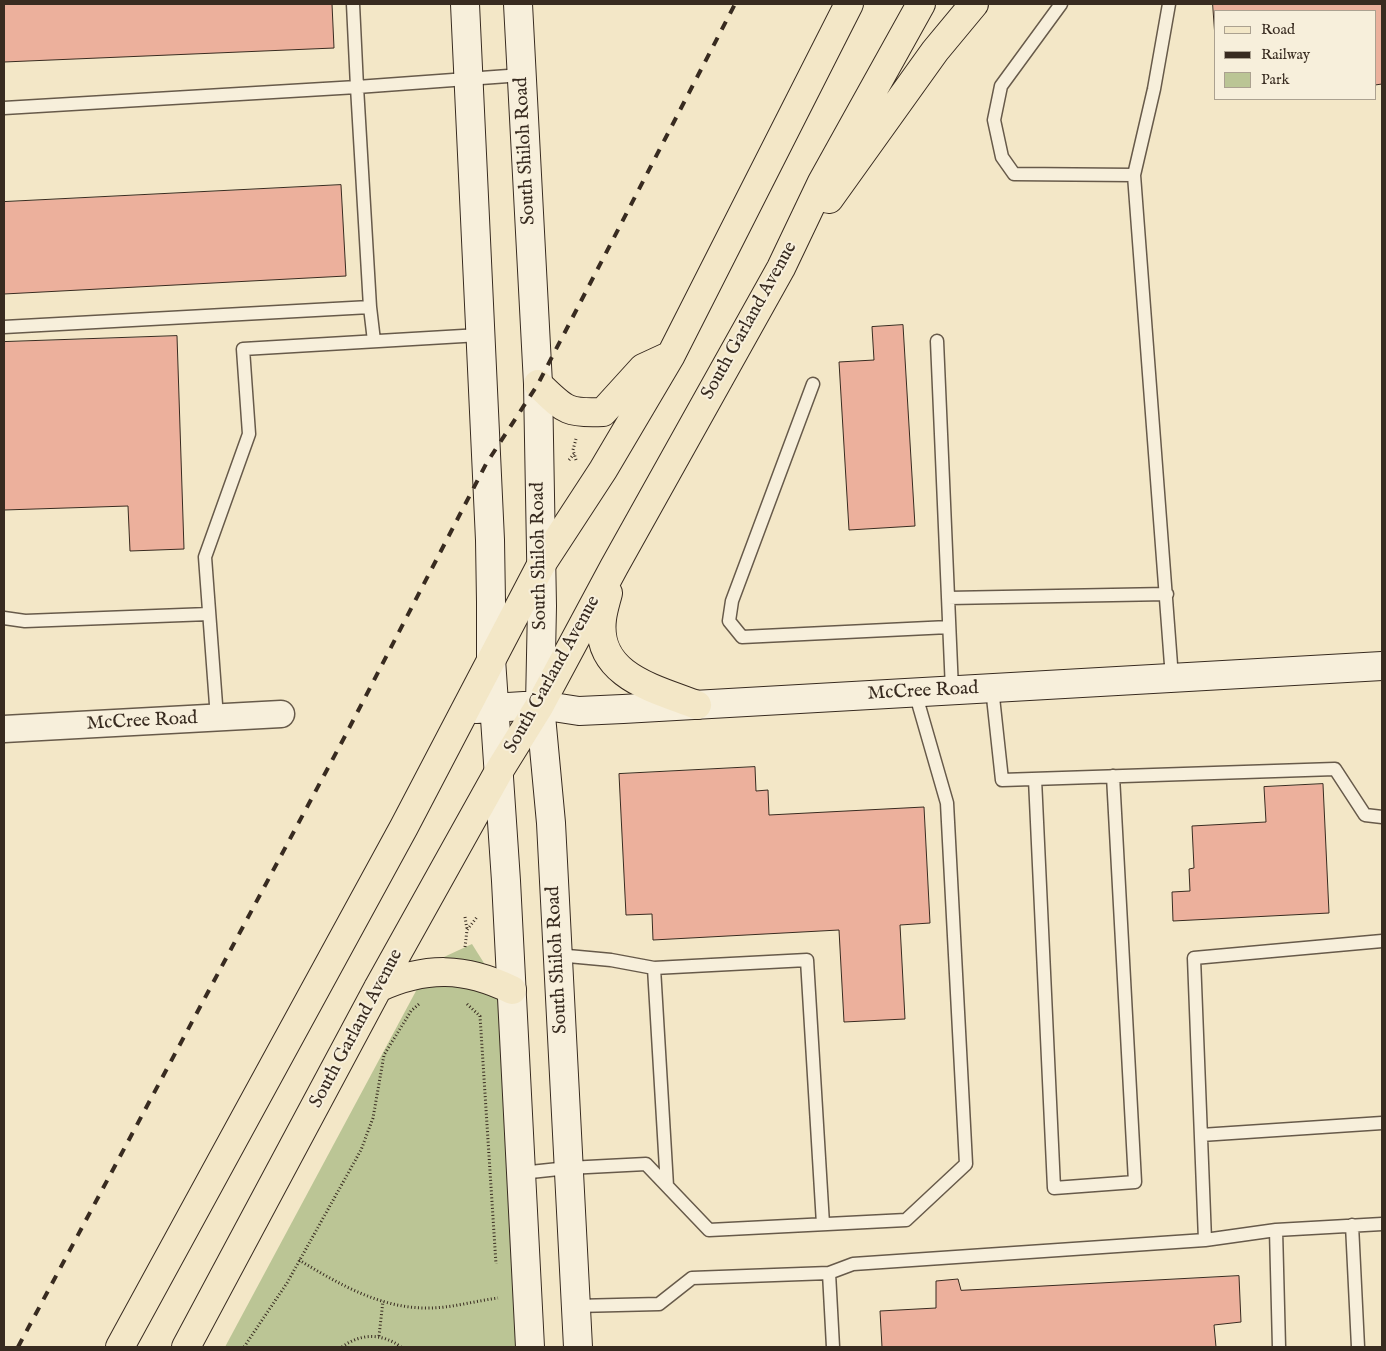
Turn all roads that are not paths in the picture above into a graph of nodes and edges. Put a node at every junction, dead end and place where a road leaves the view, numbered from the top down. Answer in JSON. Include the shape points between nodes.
{"nodes":[{"id":1,"x":353,"y":4,"type":"edge"},
{"id":2,"x":465,"y":4,"type":"edge"},
{"id":3,"x":518,"y":4,"type":"edge"},
{"id":4,"x":848,"y":4,"type":"edge"},
{"id":5,"x":921,"y":4,"type":"edge"},
{"id":6,"x":974,"y":4,"type":"edge"},
{"id":7,"x":1061,"y":4,"type":"edge"},
{"id":8,"x":1169,"y":4,"type":"edge"},
{"id":9,"x":522,"y":75,"type":"junction"},
{"id":10,"x":469,"y":79,"type":"junction"},
{"id":11,"x":357,"y":87,"type":"junction"},
{"id":12,"x":4,"y":108,"type":"edge"},
{"id":13,"x":1134,"y":175,"type":"junction"},
{"id":14,"x":781,"y":268,"type":"junction"},
{"id":15,"x":370,"y":306,"type":"junction"},
{"id":16,"x":4,"y":327,"type":"edge"},
{"id":17,"x":480,"y":335,"type":"junction"},
{"id":18,"x":374,"y":341,"type":"junction"},
{"id":19,"x":937,"y":341,"type":"dead end"},
{"id":20,"x":671,"y":355,"type":"junction"},
{"id":21,"x":538,"y":384,"type":"junction"},
{"id":22,"x":813,"y":384,"type":"dead end"},
{"id":23,"x":541,"y":565,"type":"junction"},
{"id":24,"x":614,"y":567,"type":"junction"},
{"id":25,"x":1167,"y":594,"type":"junction"},
{"id":26,"x":948,"y":598,"type":"junction"},
{"id":27,"x":209,"y":614,"type":"junction"},
{"id":28,"x":4,"y":618,"type":"edge"},
{"id":29,"x":949,"y":627,"type":"junction"},
{"id":30,"x":491,"y":659,"type":"junction"},
{"id":31,"x":1382,"y":666,"type":"edge"},
{"id":32,"x":1172,"y":678,"type":"junction"},
{"id":33,"x":992,"y":688,"type":"junction"},
{"id":34,"x":952,"y":690,"type":"junction"},
{"id":35,"x":915,"y":692,"type":"junction"},
{"id":36,"x":540,"y":705,"type":"junction"},
{"id":37,"x":697,"y":705,"type":"junction"},
{"id":38,"x":493,"y":708,"type":"junction"},
{"id":39,"x":465,"y":709,"type":"junction"},
{"id":40,"x":281,"y":714,"type":"dead end"},
{"id":41,"x":217,"y":718,"type":"junction"},
{"id":42,"x":4,"y":729,"type":"edge"},
{"id":43,"x":499,"y":771,"type":"junction"},
{"id":44,"x":1113,"y":776,"type":"junction"},
{"id":45,"x":1035,"y":779,"type":"junction"},
{"id":46,"x":1382,"y":817,"type":"edge"},
{"id":47,"x":1382,"y":942,"type":"edge"},
{"id":48,"x":557,"y":955,"type":"junction"},
{"id":49,"x":654,"y":968,"type":"junction"},
{"id":50,"x":378,"y":988,"type":"junction"},
{"id":51,"x":512,"y":990,"type":"junction"},
{"id":52,"x":1382,"y":1123,"type":"edge"},
{"id":53,"x":1201,"y":1135,"type":"junction"},
{"id":54,"x":568,"y":1168,"type":"junction"},
{"id":55,"x":521,"y":1173,"type":"junction"},
{"id":56,"x":667,"y":1186,"type":"junction"},
{"id":57,"x":824,"y":1224,"type":"junction"},
{"id":58,"x":1382,"y":1224,"type":"edge"},
{"id":59,"x":1352,"y":1225,"type":"junction"},
{"id":60,"x":1276,"y":1230,"type":"junction"},
{"id":61,"x":1205,"y":1240,"type":"junction"},
{"id":62,"x":830,"y":1273,"type":"junction"},
{"id":63,"x":576,"y":1306,"type":"junction"},
{"id":64,"x":120,"y":1347,"type":"edge"},
{"id":65,"x":186,"y":1347,"type":"edge"},
{"id":66,"x":530,"y":1347,"type":"edge"},
{"id":67,"x":578,"y":1347,"type":"edge"},
{"id":68,"x":834,"y":1347,"type":"edge"},
{"id":69,"x":1278,"y":1347,"type":"edge"},
{"id":70,"x":1358,"y":1347,"type":"edge"}],
"edges":[{"from":1,"to":11,"type":"lane"},
{"from":2,"to":10,"type":"main road"},
{"from":3,"to":9,"type":"main road","name":"South Shiloh Road"},
{"from":4,"to":20,"type":"main road"},
{"from":5,"to":14,"type":"main road","name":"South Garland Avenue","via":[[822,182]]},
{"from":6,"to":14,"type":"main road","via":[[935,51]]},
{"from":7,"to":13,"type":"lane","via":[[1001,86],[994,120],[1002,157],[1014,174]]},
{"from":8,"to":13,"type":"lane"},
{"from":9,"to":10,"type":"lane"},
{"from":9,"to":21,"type":"main road","name":"South Shiloh Road"},
{"from":10,"to":11,"type":"lane"},
{"from":10,"to":17,"type":"main road"},
{"from":11,"to":12,"type":"lane"},
{"from":11,"to":15,"type":"lane"},
{"from":13,"to":25,"type":"lane"},
{"from":14,"to":24,"type":"main road","name":"South Garland Avenue"},
{"from":15,"to":16,"type":"lane"},
{"from":15,"to":18,"type":"lane"},
{"from":17,"to":18,"type":"lane"},
{"from":17,"to":30,"type":"main road","via":[[490,540]]},
{"from":18,"to":27,"type":"lane","via":[[243,349],[249,434],[205,557]]},
{"from":19,"to":26,"type":"lane"},
{"from":20,"to":21,"type":"main road","via":[[643,368],[603,412],[583,413],[563,408]]},
{"from":20,"to":23,"type":"main road","via":[[603,470]]},
{"from":21,"to":23,"type":"main road","name":"South Shiloh Road"},
{"from":22,"to":29,"type":"lane","via":[[732,601],[729,621],[742,637]]},
{"from":23,"to":30,"type":"main road"},
{"from":23,"to":36,"type":"main road","name":"South Shiloh Road"},
{"from":24,"to":36,"type":"main road","name":"South Garland Avenue"},
{"from":24,"to":37,"type":"main road","via":[[602,620],[603,640],[610,660],[626,675],[648,687]]},
{"from":25,"to":26,"type":"lane"},
{"from":25,"to":32,"type":"lane"},
{"from":26,"to":29,"type":"lane"},
{"from":27,"to":28,"type":"lane","via":[[25,622]]},
{"from":27,"to":41,"type":"lane"},
{"from":29,"to":34,"type":"lane"},
{"from":30,"to":38,"type":"main road"},
{"from":30,"to":39,"type":"main road"},
{"from":31,"to":32,"type":"main road","name":"McCree Road"},
{"from":32,"to":33,"type":"main road","name":"McCree Road"},
{"from":33,"to":34,"type":"main road","name":"McCree Road"},
{"from":33,"to":45,"type":"lane","via":[[1002,780]]},
{"from":34,"to":35,"type":"main road","name":"McCree Road"},
{"from":35,"to":37,"type":"main road","name":"McCree Road"},
{"from":35,"to":57,"type":"lane","via":[[947,803],[966,1164],[906,1220]]},
{"from":36,"to":37,"type":"main road","name":"McCree Road","via":[[579,711]]},
{"from":36,"to":38,"type":"main road","name":"McCree Road"},
{"from":36,"to":43,"type":"main road","name":"South Garland Avenue"},
{"from":36,"to":48,"type":"main road","name":"South Shiloh Road","via":[[551,823]]},
{"from":38,"to":39,"type":"main road","name":"McCree Road"},
{"from":38,"to":43,"type":"main road"},
{"from":39,"to":64,"type":"main road"},
{"from":40,"to":41,"type":"street","name":"McCree Road"},
{"from":41,"to":42,"type":"street","name":"McCree Road"},
{"from":43,"to":50,"type":"main road","name":"South Garland Avenue"},
{"from":43,"to":51,"type":"main road"},
{"from":44,"to":45,"type":"lane"},
{"from":44,"to":45,"type":"lane","via":[[1135,1182],[1054,1188]]},
{"from":44,"to":46,"type":"lane","via":[[1336,769],[1365,815]]},
{"from":47,"to":53,"type":"lane","via":[[1194,958]]},
{"from":48,"to":49,"type":"lane"},
{"from":48,"to":54,"type":"main road","name":"South Shiloh Road"},
{"from":49,"to":56,"type":"lane"},
{"from":49,"to":57,"type":"lane","via":[[807,960]]},
{"from":50,"to":51,"type":"main road","via":[[415,974],[454,971],[487,979]]},
{"from":50,"to":65,"type":"main road","name":"South Garland Avenue"},
{"from":51,"to":55,"type":"main road"},
{"from":52,"to":53,"type":"lane"},
{"from":53,"to":61,"type":"lane"},
{"from":54,"to":55,"type":"lane"},
{"from":54,"to":56,"type":"lane","via":[[646,1164]]},
{"from":54,"to":63,"type":"main road","name":"South Shiloh Road"},
{"from":55,"to":66,"type":"main road"},
{"from":56,"to":57,"type":"lane","via":[[709,1230]]},
{"from":58,"to":59,"type":"lane"},
{"from":59,"to":60,"type":"lane"},
{"from":59,"to":70,"type":"lane"},
{"from":60,"to":61,"type":"lane"},
{"from":60,"to":69,"type":"lane"},
{"from":61,"to":62,"type":"lane","via":[[853,1264]]},
{"from":62,"to":63,"type":"lane","via":[[692,1278],[660,1304]]},
{"from":62,"to":68,"type":"lane"},
{"from":63,"to":67,"type":"main road","name":"South Shiloh Road"}]}
